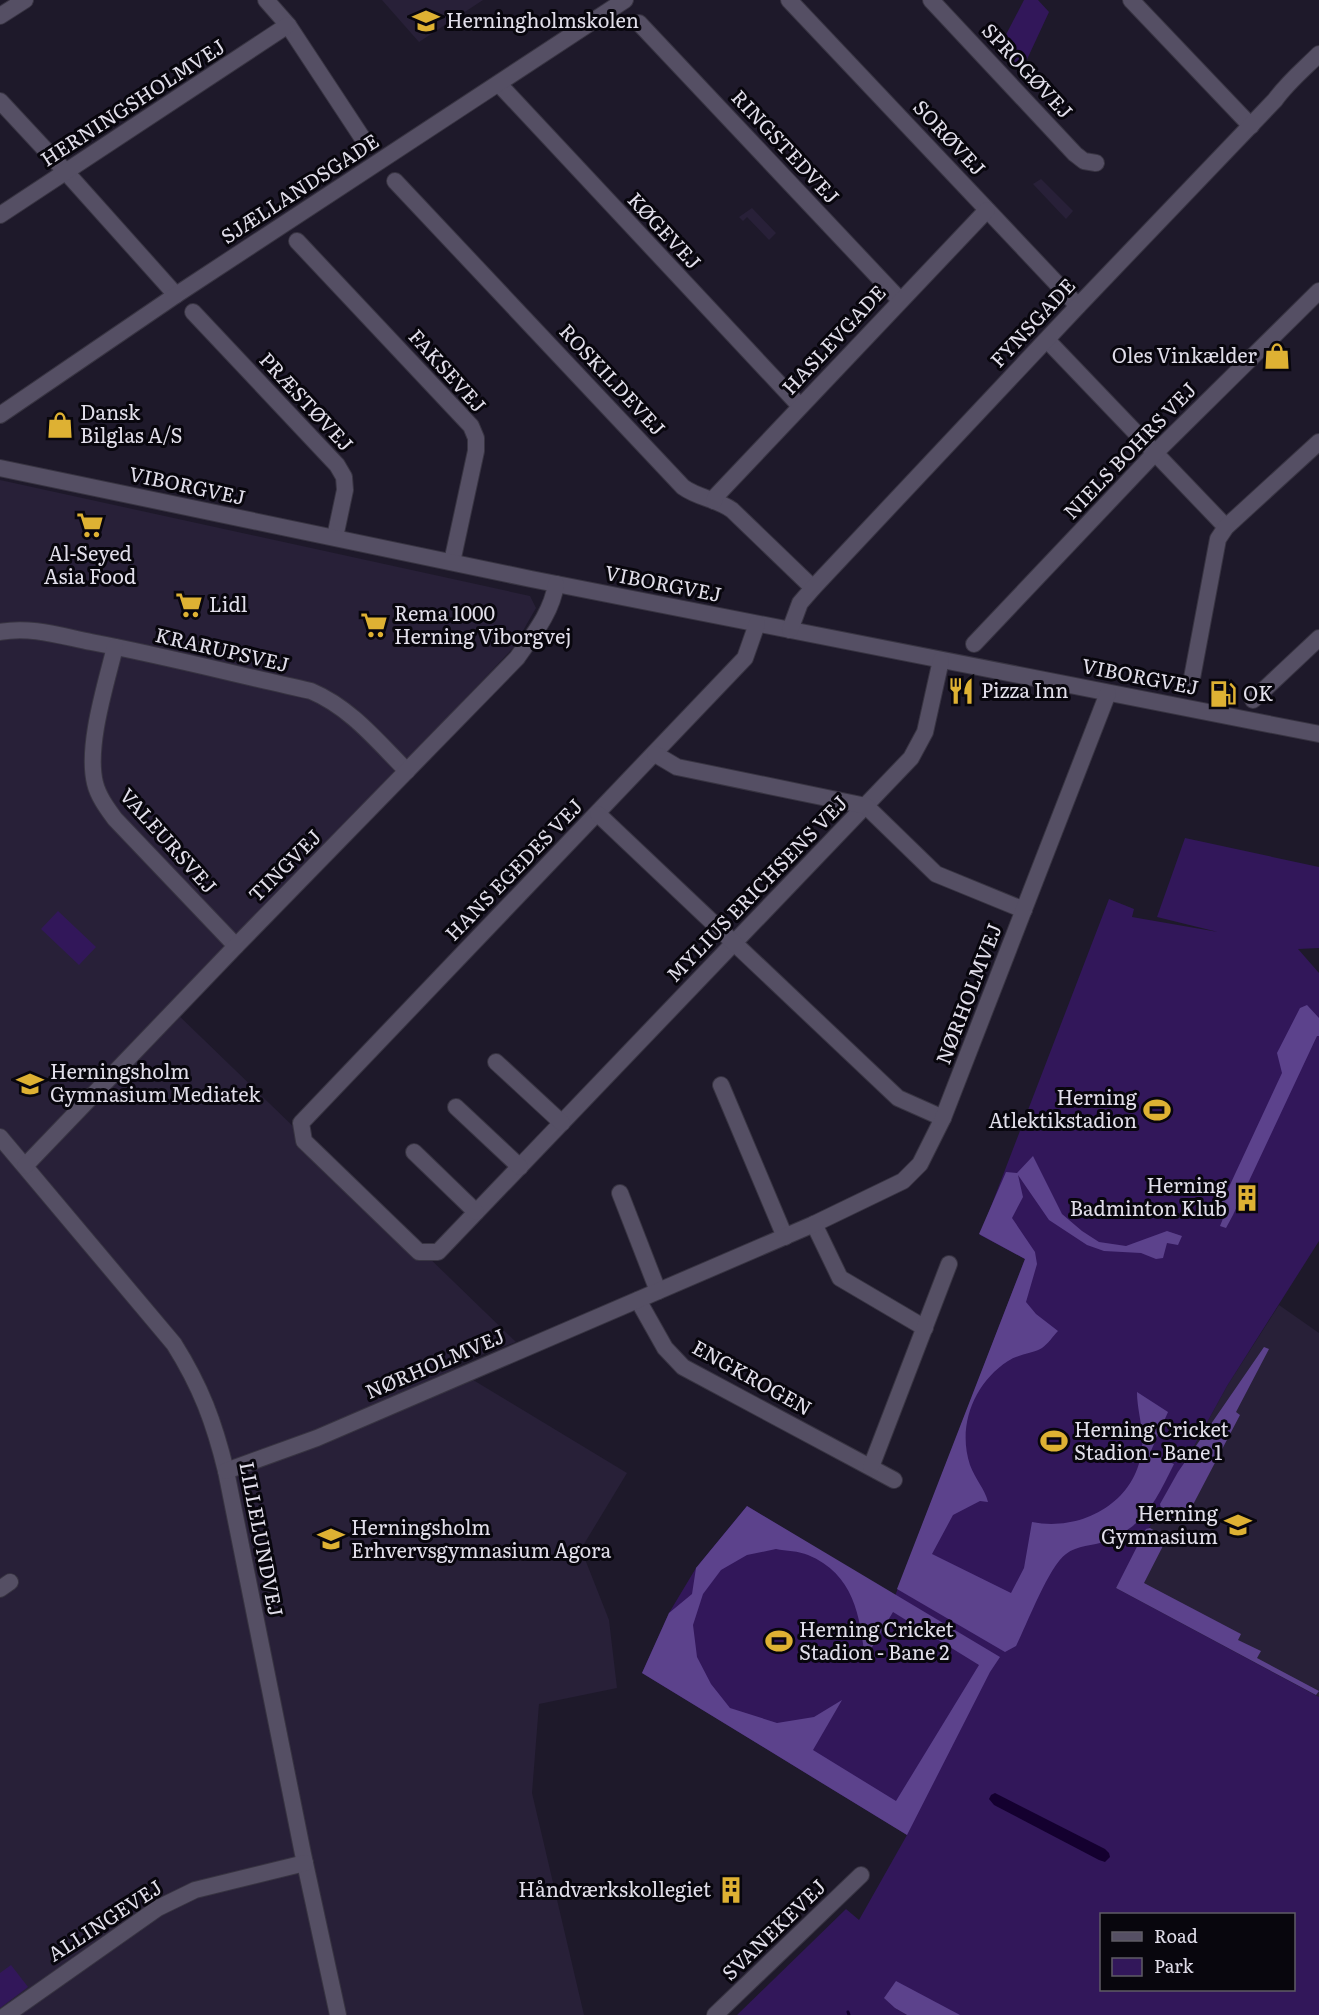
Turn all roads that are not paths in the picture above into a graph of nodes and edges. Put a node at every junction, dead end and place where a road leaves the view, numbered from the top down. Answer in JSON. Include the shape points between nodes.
{"nodes":[{"id":1,"x":24,"y":0,"type":"edge"},
{"id":2,"x":266,"y":0,"type":"edge"},
{"id":3,"x":625,"y":0,"type":"edge"},
{"id":4,"x":789,"y":0,"type":"edge"},
{"id":5,"x":931,"y":0,"type":"edge"},
{"id":6,"x":1131,"y":0,"type":"edge"},
{"id":7,"x":0,"y":16,"type":"edge"},
{"id":8,"x":639,"y":23,"type":"dead end"},
{"id":9,"x":288,"y":25,"type":"junction"},
{"id":10,"x":1319,"y":54,"type":"edge"},
{"id":11,"x":499,"y":84,"type":"junction"},
{"id":12,"x":0,"y":101,"type":"edge"},
{"id":13,"x":1251,"y":126,"type":"junction"},
{"id":14,"x":367,"y":145,"type":"dead end"},
{"id":15,"x":1096,"y":163,"type":"dead end"},
{"id":16,"x":66,"y":172,"type":"junction"},
{"id":17,"x":395,"y":181,"type":"dead end"},
{"id":18,"x":987,"y":210,"type":"junction"},
{"id":19,"x":0,"y":215,"type":"edge"},
{"id":20,"x":297,"y":241,"type":"dead end"},
{"id":21,"x":1319,"y":291,"type":"edge"},
{"id":22,"x":176,"y":295,"type":"junction"},
{"id":23,"x":900,"y":300,"type":"junction"},
{"id":24,"x":1078,"y":306,"type":"junction"},
{"id":25,"x":193,"y":312,"type":"dead end"},
{"id":26,"x":1047,"y":340,"type":"junction"},
{"id":27,"x":800,"y":406,"type":"junction"},
{"id":28,"x":0,"y":415,"type":"edge"},
{"id":29,"x":1319,"y":442,"type":"edge"},
{"id":30,"x":1154,"y":454,"type":"junction"},
{"id":31,"x":0,"y":468,"type":"edge"},
{"id":32,"x":714,"y":501,"type":"junction"},
{"id":33,"x":1226,"y":527,"type":"junction"},
{"id":34,"x":335,"y":537,"type":"junction"},
{"id":35,"x":452,"y":562,"type":"junction"},
{"id":36,"x":556,"y":584,"type":"junction"},
{"id":37,"x":813,"y":588,"type":"junction"},
{"id":38,"x":758,"y":624,"type":"junction"},
{"id":39,"x":790,"y":630,"type":"junction"},
{"id":40,"x":0,"y":632,"type":"edge"},
{"id":41,"x":1319,"y":638,"type":"edge"},
{"id":42,"x":974,"y":644,"type":"dead end"},
{"id":43,"x":115,"y":647,"type":"junction"},
{"id":44,"x":941,"y":660,"type":"junction"},
{"id":45,"x":1192,"y":678,"type":"dead end"},
{"id":46,"x":1108,"y":693,"type":"junction"},
{"id":47,"x":1253,"y":700,"type":"dead end"},
{"id":48,"x":1319,"y":734,"type":"edge"},
{"id":49,"x":654,"y":754,"type":"junction"},
{"id":50,"x":407,"y":771,"type":"junction"},
{"id":51,"x":866,"y":806,"type":"junction"},
{"id":52,"x":597,"y":814,"type":"junction"},
{"id":53,"x":1024,"y":910,"type":"junction"},
{"id":54,"x":735,"y":942,"type":"junction"},
{"id":55,"x":236,"y":946,"type":"junction"},
{"id":56,"x":496,"y":1062,"type":"dead end"},
{"id":57,"x":721,"y":1085,"type":"dead end"},
{"id":58,"x":456,"y":1107,"type":"dead end"},
{"id":59,"x":943,"y":1118,"type":"junction"},
{"id":60,"x":562,"y":1123,"type":"junction"},
{"id":61,"x":0,"y":1137,"type":"edge"},
{"id":62,"x":304,"y":1141,"type":"joint"},
{"id":63,"x":414,"y":1152,"type":"dead end"},
{"id":64,"x":25,"y":1167,"type":"junction"},
{"id":65,"x":520,"y":1167,"type":"junction"},
{"id":66,"x":620,"y":1193,"type":"dead end"},
{"id":67,"x":476,"y":1212,"type":"junction"},
{"id":68,"x":814,"y":1224,"type":"junction"},
{"id":69,"x":785,"y":1237,"type":"junction"},
{"id":70,"x":949,"y":1264,"type":"dead end"},
{"id":71,"x":658,"y":1291,"type":"junction"},
{"id":72,"x":638,"y":1300,"type":"junction"},
{"id":73,"x":925,"y":1328,"type":"junction"},
{"id":74,"x":871,"y":1467,"type":"junction"},
{"id":75,"x":226,"y":1471,"type":"junction"},
{"id":76,"x":894,"y":1480,"type":"dead end"},
{"id":77,"x":305,"y":1863,"type":"junction"},
{"id":78,"x":861,"y":1875,"type":"dead end"},
{"id":79,"x":6,"y":2015,"type":"edge"},
{"id":80,"x":338,"y":2015,"type":"edge"},
{"id":81,"x":715,"y":2015,"type":"edge"}],
"edges":[{"from":1,"to":7,"type":"street"},
{"from":2,"to":9,"type":"street"},
{"from":3,"to":11,"type":"street","name":"SJÆLLANDSGADE"},
{"from":4,"to":18,"type":"street","name":"SORØVEJ"},
{"from":5,"to":15,"type":"street","name":"SPROGØVEJ","via":[[1075,154]]},
{"from":6,"to":13,"type":"street"},
{"from":8,"to":23,"type":"street","name":"RINGSTEDVEJ"},
{"from":9,"to":14,"type":"street"},
{"from":9,"to":16,"type":"street","name":"HERNINGSHOLMVEJ"},
{"from":10,"to":13,"type":"street","name":"FYNSGADE"},
{"from":11,"to":22,"type":"street","name":"SJÆLLANDSGADE"},
{"from":11,"to":27,"type":"street","name":"KØGEVEJ"},
{"from":12,"to":16,"type":"street"},
{"from":13,"to":24,"type":"street","name":"FYNSGADE"},
{"from":16,"to":19,"type":"street","name":"HERNINGSHOLMVEJ"},
{"from":16,"to":22,"type":"street"},
{"from":17,"to":32,"type":"street","name":"ROSKILDEVEJ","via":[[683,487]]},
{"from":18,"to":23,"type":"street","name":"HASLEVGADE"},
{"from":18,"to":24,"type":"street","name":"SORØVEJ"},
{"from":20,"to":35,"type":"street","name":"FAKSEVEJ","via":[[471,426],[476,451]]},
{"from":21,"to":30,"type":"street","name":"NIELS BOHRS VEJ"},
{"from":22,"to":28,"type":"street","name":"SJÆLLANDSGADE"},
{"from":23,"to":27,"type":"street","name":"HASLEVGADE"},
{"from":24,"to":26,"type":"street","name":"FYNSGADE"},
{"from":25,"to":34,"type":"street","name":"PRÆSTØVEJ","via":[[337,465],[344,477],[345,490]]},
{"from":26,"to":30,"type":"street"},
{"from":26,"to":37,"type":"street","name":"FYNSGADE"},
{"from":27,"to":32,"type":"street","name":"HASLEVGADE"},
{"from":29,"to":33,"type":"street"},
{"from":30,"to":33,"type":"street"},
{"from":30,"to":42,"type":"street","name":"NIELS BOHRS VEJ"},
{"from":31,"to":34,"type":"street","name":"VIBORGVEJ"},
{"from":32,"to":37,"type":"street","name":"ROSKILDEVEJ","via":[[732,510]]},
{"from":33,"to":45,"type":"street","via":[[1218,540]]},
{"from":34,"to":35,"type":"street","name":"VIBORGVEJ"},
{"from":35,"to":36,"type":"street","name":"VIBORGVEJ"},
{"from":36,"to":38,"type":"street","name":"VIBORGVEJ"},
{"from":36,"to":50,"type":"street","name":"TINGVEJ","via":[[544,616],[517,658]]},
{"from":37,"to":39,"type":"street","name":"FYNSGADE","via":[[800,603]]},
{"from":38,"to":39,"type":"street","name":"VIBORGVEJ"},
{"from":38,"to":49,"type":"street","name":"HANS EGEDES VEJ","via":[[745,658]]},
{"from":39,"to":44,"type":"street","name":"VIBORGVEJ"},
{"from":40,"to":43,"type":"street","name":"KRARUPSVEJ","via":[[38,632]]},
{"from":41,"to":47,"type":"street"},
{"from":43,"to":50,"type":"street","name":"KRARUPSVEJ","via":[[312,691],[331,699]]},
{"from":43,"to":55,"type":"street","name":"VALEURSVEJ","via":[[93,744],[92,764],[99,793],[115,819]]},
{"from":44,"to":46,"type":"street","name":"VIBORGVEJ"},
{"from":44,"to":51,"type":"street","name":"MYLIUS ERICHSENS VEJ","via":[[925,732],[911,758]]},
{"from":46,"to":48,"type":"street","name":"VIBORGVEJ"},
{"from":46,"to":53,"type":"street","name":"NØRHOLMVEJ"},
{"from":49,"to":51,"type":"street","via":[[677,767]]},
{"from":49,"to":52,"type":"street","name":"HANS EGEDES VEJ"},
{"from":50,"to":55,"type":"street","name":"TINGVEJ"},
{"from":51,"to":53,"type":"street","via":[[936,874]]},
{"from":51,"to":54,"type":"street","name":"MYLIUS ERICHSENS VEJ"},
{"from":52,"to":54,"type":"street"},
{"from":52,"to":62,"type":"street","name":"HANS EGEDES VEJ","via":[[301,1122]]},
{"from":53,"to":59,"type":"street","name":"NØRHOLMVEJ"},
{"from":54,"to":59,"type":"street","via":[[898,1098]]},
{"from":54,"to":60,"type":"street","name":"MYLIUS ERICHSENS VEJ"},
{"from":55,"to":64,"type":"street","name":"TINGVEJ"},
{"from":56,"to":60,"type":"street"},
{"from":57,"to":69,"type":"street"},
{"from":58,"to":65,"type":"street"},
{"from":59,"to":68,"type":"street","name":"NØRHOLMVEJ","via":[[920,1164],[903,1181]]},
{"from":60,"to":65,"type":"street","name":"MYLIUS ERICHSENS VEJ"},
{"from":61,"to":64,"type":"street","name":"LILLELUNDVEJ"},
{"from":62,"to":67,"type":"street","name":"MYLIUS ERICHSENS VEJ","via":[[419,1252],[438,1252]]},
{"from":63,"to":67,"type":"street"},
{"from":64,"to":75,"type":"street","name":"LILLELUNDVEJ","via":[[174,1344],[212,1416]]},
{"from":65,"to":67,"type":"street","name":"MYLIUS ERICHSENS VEJ"},
{"from":66,"to":71,"type":"street"},
{"from":68,"to":69,"type":"street","name":"NØRHOLMVEJ"},
{"from":68,"to":73,"type":"street","via":[[840,1278]]},
{"from":69,"to":71,"type":"street","name":"NØRHOLMVEJ"},
{"from":70,"to":73,"type":"street"},
{"from":71,"to":72,"type":"street","name":"NØRHOLMVEJ"},
{"from":72,"to":74,"type":"street","name":"ENGKROGEN","via":[[665,1348],[683,1367]]},
{"from":72,"to":75,"type":"street","name":"NØRHOLMVEJ","via":[[317,1438]]},
{"from":73,"to":74,"type":"street"},
{"from":74,"to":76,"type":"street","name":"ENGKROGEN"},
{"from":75,"to":77,"type":"street","name":"LILLELUNDVEJ"},
{"from":77,"to":79,"type":"street","name":"ALLINGEVEJ","via":[[195,1890],[158,1908]]},
{"from":77,"to":80,"type":"street","name":"LILLELUNDVEJ"},
{"from":78,"to":81,"type":"street","name":"SVANEKEVEJ"}]}
